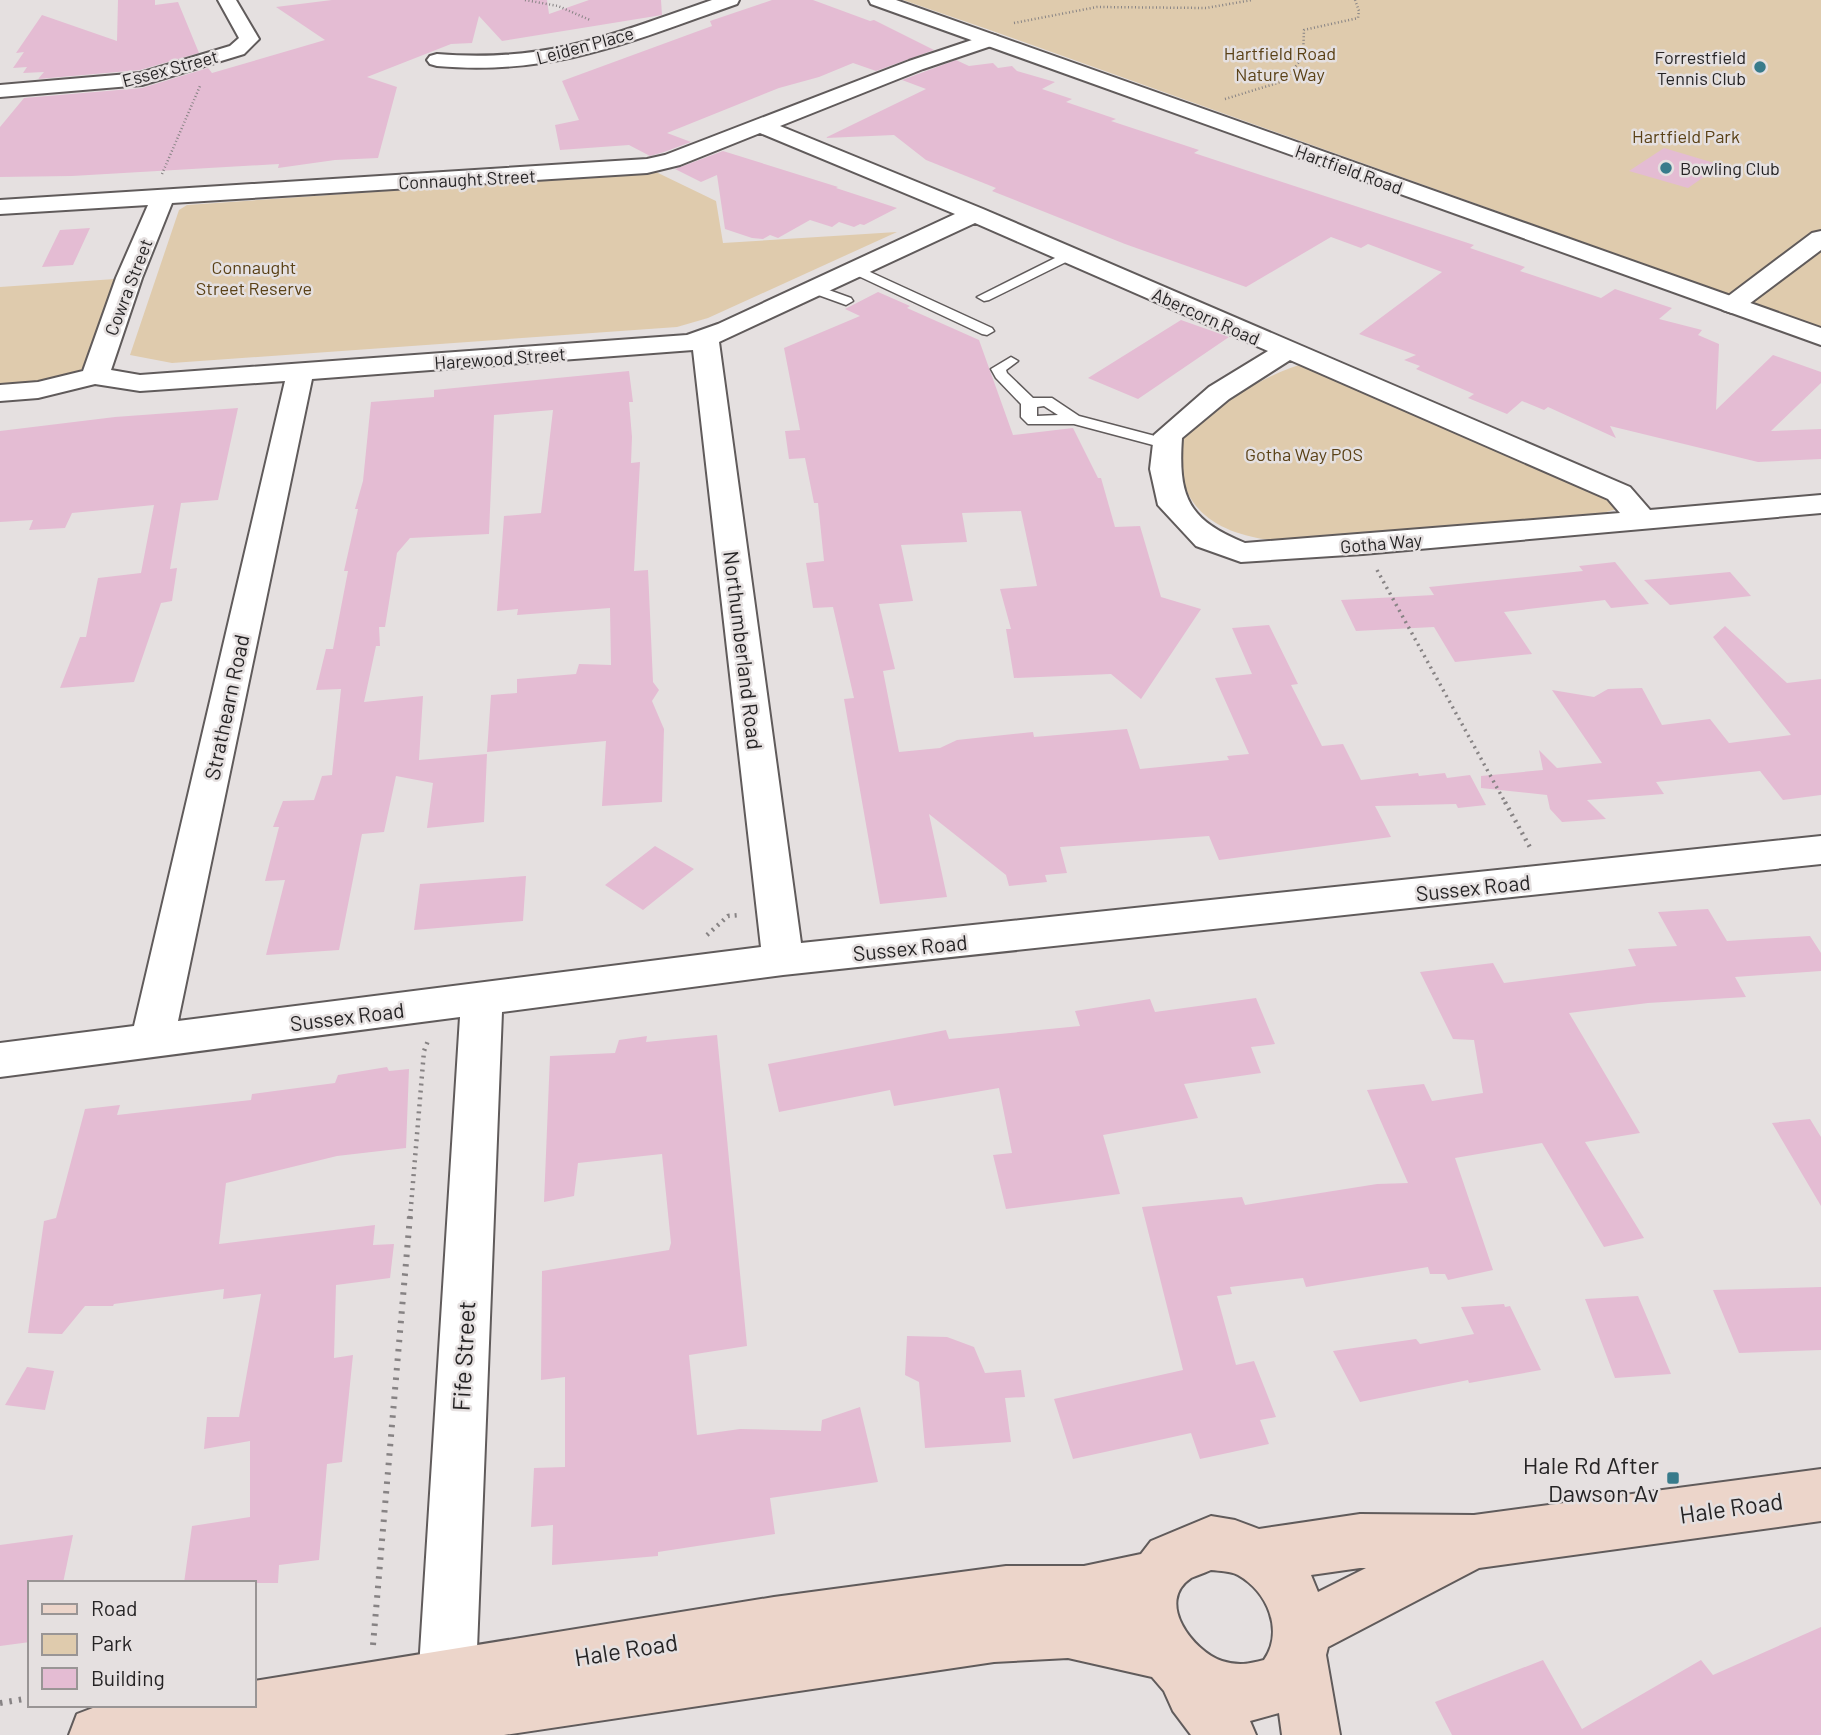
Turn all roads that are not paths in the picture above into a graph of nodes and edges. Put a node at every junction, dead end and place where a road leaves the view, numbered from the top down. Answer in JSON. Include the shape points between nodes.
{"nodes":[{"id":1,"x":227,"y":0,"type":"edge"},
{"id":2,"x":730,"y":0,"type":"edge"},
{"id":3,"x":878,"y":0,"type":"edge"},
{"id":4,"x":980,"y":36,"type":"junction"},
{"id":5,"x":437,"y":60,"type":"dead end"},
{"id":6,"x":0,"y":91,"type":"edge"},
{"id":7,"x":762,"y":126,"type":"junction"},
{"id":8,"x":162,"y":198,"type":"junction"},
{"id":9,"x":0,"y":207,"type":"edge"},
{"id":10,"x":975,"y":214,"type":"junction"},
{"id":11,"x":1821,"y":238,"type":"edge"},
{"id":12,"x":1069,"y":255,"type":"junction"},
{"id":13,"x":857,"y":270,"type":"junction"},
{"id":14,"x":815,"y":289,"type":"junction"},
{"id":15,"x":984,"y":297,"type":"dead end"},
{"id":16,"x":846,"y":301,"type":"dead end"},
{"id":17,"x":1731,"y":305,"type":"junction"},
{"id":18,"x":987,"y":331,"type":"dead end"},
{"id":19,"x":1821,"y":337,"type":"edge"},
{"id":20,"x":705,"y":339,"type":"junction"},
{"id":21,"x":1286,"y":351,"type":"junction"},
{"id":22,"x":1011,"y":361,"type":"dead end"},
{"id":23,"x":299,"y":373,"type":"junction"},
{"id":24,"x":95,"y":376,"type":"junction"},
{"id":25,"x":0,"y":393,"type":"edge"},
{"id":26,"x":1168,"y":444,"type":"junction"},
{"id":27,"x":1821,"y":504,"type":"edge"},
{"id":28,"x":1641,"y":519,"type":"junction"},
{"id":29,"x":1821,"y":850,"type":"edge"},
{"id":30,"x":783,"y":960,"type":"junction"},
{"id":31,"x":482,"y":998,"type":"junction"},
{"id":32,"x":152,"y":1041,"type":"junction"},
{"id":33,"x":0,"y":1060,"type":"edge"},
{"id":34,"x":1821,"y":1495,"type":"edge"},
{"id":35,"x":1474,"y":1542,"type":"junction"},
{"id":36,"x":1258,"y":1556,"type":"junction"},
{"id":37,"x":1155,"y":1578,"type":"junction"},
{"id":38,"x":1300,"y":1643,"type":"junction"},
{"id":39,"x":1155,"y":1650,"type":"junction"},
{"id":40,"x":1194,"y":1691,"type":"junction"},
{"id":41,"x":446,"y":1695,"type":"junction"},
{"id":42,"x":98,"y":1735,"type":"edge"},
{"id":43,"x":309,"y":1735,"type":"edge"},
{"id":44,"x":1227,"y":1735,"type":"edge"},
{"id":45,"x":1311,"y":1735,"type":"edge"}],
"edges":[{"from":1,"to":6,"type":"street","name":"Essex Street","via":[[250,39],[237,50],[142,79]]},
{"from":2,"to":5,"type":"street","name":"Leiden Place","via":[[537,60]]},
{"from":3,"to":4,"type":"street","name":"Hartfield Road"},
{"from":4,"to":7,"type":"street","name":"Connaught Street"},
{"from":4,"to":17,"type":"street","name":"Hartfield Road"},
{"from":7,"to":8,"type":"street","name":"Connaught Street","via":[[672,160],[614,170]]},
{"from":7,"to":10,"type":"street","name":"Abercorn Road"},
{"from":8,"to":9,"type":"street","name":"Connaught Street"},
{"from":8,"to":24,"type":"street","name":"Cowra Street"},
{"from":10,"to":12,"type":"street","name":"Abercorn Road"},
{"from":10,"to":13,"type":"street","name":"Harewood Street"},
{"from":11,"to":17,"type":"street"},
{"from":12,"to":15,"type":"lane"},
{"from":12,"to":21,"type":"street","name":"Abercorn Road"},
{"from":13,"to":14,"type":"street","name":"Harewood Street"},
{"from":13,"to":18,"type":"lane"},
{"from":14,"to":16,"type":"lane"},
{"from":14,"to":20,"type":"street","name":"Harewood Street"},
{"from":17,"to":19,"type":"street","name":"Hartfield Road"},
{"from":20,"to":23,"type":"street","name":"Harewood Street","via":[[665,346]]},
{"from":20,"to":30,"type":"street","name":"Northumberland Road"},
{"from":21,"to":26,"type":"street","via":[[1192,413],[1168,435]]},
{"from":21,"to":28,"type":"street","name":"Abercorn Road","via":[[1619,493]]},
{"from":22,"to":26,"type":"lane","via":[[998,369],[1029,403],[1033,421],[1074,419]]},
{"from":23,"to":24,"type":"street","name":"Harewood Street","via":[[140,383]]},
{"from":23,"to":32,"type":"street","name":"Strathearn Road"},
{"from":24,"to":25,"type":"street","name":"Harewood Street","via":[[38,390]]},
{"from":26,"to":28,"type":"street","name":"Gotha Way","via":[[1166,469],[1172,505],[1207,539],[1241,553]]},
{"from":27,"to":28,"type":"street","name":"Gotha Way"},
{"from":29,"to":30,"type":"street","name":"Sussex Road"},
{"from":30,"to":31,"type":"street","name":"Sussex Road"},
{"from":31,"to":32,"type":"street","name":"Sussex Road"},
{"from":31,"to":41,"type":"street","name":"Fife Street"},
{"from":32,"to":33,"type":"street","name":"Sussex Road"},
{"from":34,"to":35,"type":"main road","name":"Hale Road"},
{"from":35,"to":36,"type":"main road","name":"Hale Road","via":[[1360,1541]]},
{"from":35,"to":38,"type":"main road","name":"Hale Road"},
{"from":36,"to":37,"type":"main road","via":[[1235,1546],[1211,1543],[1188,1548],[1169,1560]]},
{"from":36,"to":38,"type":"main road","via":[[1280,1576],[1296,1601]]},
{"from":37,"to":39,"type":"main road","via":[[1147,1612]]},
{"from":37,"to":41,"type":"main road","name":"Hale Road","via":[[1084,1593],[1006,1593],[774,1625]]},
{"from":38,"to":40,"type":"main road","via":[[1283,1683],[1257,1699],[1225,1702]]},
{"from":38,"to":45,"type":"main road"},
{"from":39,"to":40,"type":"main road","via":[[1171,1673]]},
{"from":39,"to":41,"type":"main road","name":"Hale Road","via":[[1068,1630],[994,1634]]},
{"from":40,"to":44,"type":"main road"},
{"from":41,"to":42,"type":"main road","name":"Hale Road"},
{"from":41,"to":43,"type":"main road","name":"Hale Road"}]}
